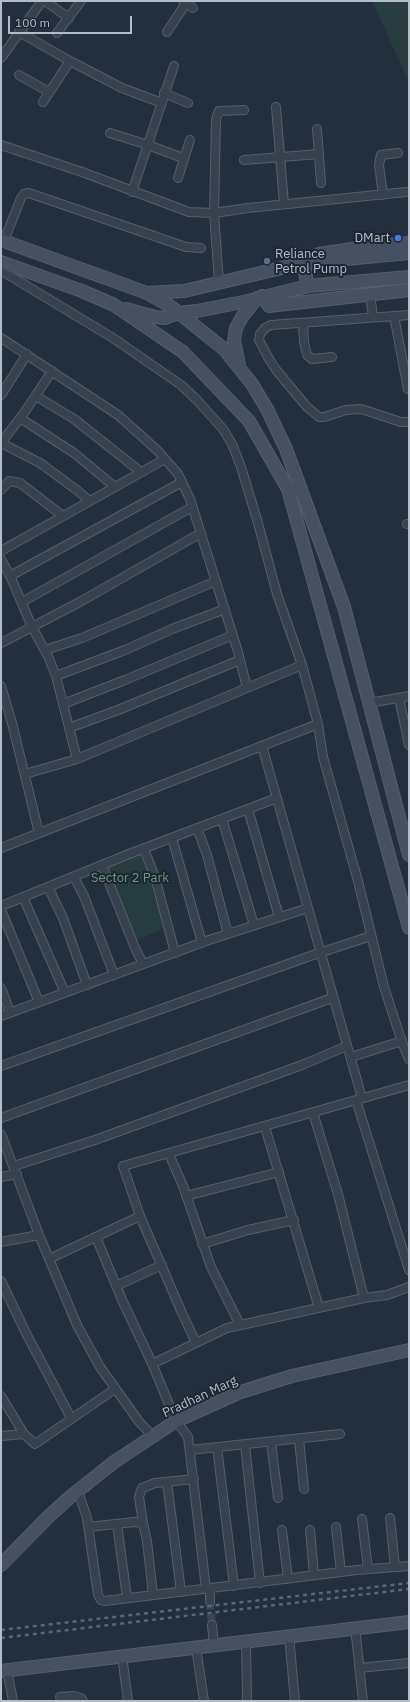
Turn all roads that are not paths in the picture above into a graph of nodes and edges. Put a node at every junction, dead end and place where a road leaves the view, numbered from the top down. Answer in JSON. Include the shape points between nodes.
{"nodes":[{"id":1,"x":42,"y":1,"type":"edge"},
{"id":2,"x":45,"y":1,"type":"edge"},
{"id":3,"x":81,"y":1,"type":"edge"},
{"id":4,"x":188,"y":4,"type":"edge"},
{"id":5,"x":69,"y":18,"type":"junction"},
{"id":6,"x":19,"y":32,"type":"junction"},
{"id":7,"x":167,"y":32,"type":"dead end"},
{"id":8,"x":57,"y":33,"type":"dead end"},
{"id":9,"x":1,"y":58,"type":"edge"},
{"id":10,"x":70,"y":61,"type":"junction"},
{"id":11,"x":174,"y":66,"type":"dead end"},
{"id":12,"x":19,"y":75,"type":"dead end"},
{"id":13,"x":49,"y":92,"type":"junction"},
{"id":14,"x":164,"y":94,"type":"junction"},
{"id":15,"x":43,"y":102,"type":"dead end"},
{"id":16,"x":162,"y":103,"type":"junction"},
{"id":17,"x":188,"y":103,"type":"dead end"},
{"id":18,"x":276,"y":107,"type":"dead end"},
{"id":19,"x":244,"y":110,"type":"dead end"},
{"id":20,"x":317,"y":129,"type":"dead end"},
{"id":21,"x":110,"y":133,"type":"dead end"},
{"id":22,"x":190,"y":140,"type":"dead end"},
{"id":23,"x":1,"y":145,"type":"edge"},
{"id":24,"x":148,"y":145,"type":"junction"},
{"id":25,"x":398,"y":153,"type":"dead end"},
{"id":26,"x":319,"y":154,"type":"junction"},
{"id":27,"x":281,"y":157,"type":"junction"},
{"id":28,"x":183,"y":158,"type":"junction"},
{"id":29,"x":244,"y":160,"type":"dead end"},
{"id":30,"x":178,"y":178,"type":"dead end"},
{"id":31,"x":321,"y":183,"type":"dead end"},
{"id":32,"x":132,"y":192,"type":"junction"},
{"id":33,"x":406,"y":192,"type":"dead end"},
{"id":34,"x":383,"y":195,"type":"junction"},
{"id":35,"x":284,"y":204,"type":"junction"},
{"id":36,"x":214,"y":213,"type":"junction"},
{"id":37,"x":3,"y":240,"type":"edge"},
{"id":38,"x":409,"y":243,"type":"edge"},
{"id":39,"x":201,"y":248,"type":"dead end"},
{"id":40,"x":409,"y":253,"type":"edge"},
{"id":41,"x":1,"y":262,"type":"edge"},
{"id":42,"x":303,"y":263,"type":"junction"},
{"id":43,"x":289,"y":265,"type":"junction"},
{"id":44,"x":1,"y":270,"type":"edge"},
{"id":45,"x":409,"y":277,"type":"edge"},
{"id":46,"x":219,"y":282,"type":"junction"},
{"id":47,"x":308,"y":286,"type":"junction"},
{"id":48,"x":409,"y":290,"type":"edge"},
{"id":49,"x":184,"y":291,"type":"junction"},
{"id":50,"x":147,"y":293,"type":"junction"},
{"id":51,"x":370,"y":293,"type":"junction"},
{"id":52,"x":260,"y":297,"type":"junction"},
{"id":53,"x":114,"y":305,"type":"junction"},
{"id":54,"x":174,"y":309,"type":"junction"},
{"id":55,"x":409,"y":315,"type":"edge"},
{"id":56,"x":394,"y":316,"type":"junction"},
{"id":57,"x":373,"y":317,"type":"junction"},
{"id":58,"x":165,"y":318,"type":"junction"},
{"id":59,"x":303,"y":324,"type":"junction"},
{"id":60,"x":2,"y":341,"type":"edge"},
{"id":61,"x":169,"y":341,"type":"junction"},
{"id":62,"x":27,"y":354,"type":"junction"},
{"id":63,"x":332,"y":357,"type":"dead end"},
{"id":64,"x":239,"y":367,"type":"junction"},
{"id":65,"x":52,"y":370,"type":"junction"},
{"id":66,"x":408,"y":389,"type":"edge"},
{"id":67,"x":1,"y":395,"type":"edge"},
{"id":68,"x":36,"y":396,"type":"junction"},
{"id":69,"x":20,"y":418,"type":"junction"},
{"id":70,"x":409,"y":422,"type":"edge"},
{"id":71,"x":1,"y":443,"type":"edge"},
{"id":72,"x":165,"y":459,"type":"junction"},
{"id":73,"x":141,"y":472,"type":"junction"},
{"id":74,"x":182,"y":482,"type":"junction"},
{"id":75,"x":115,"y":487,"type":"junction"},
{"id":76,"x":1,"y":490,"type":"edge"},
{"id":77,"x":90,"y":501,"type":"junction"},
{"id":78,"x":192,"y":507,"type":"junction"},
{"id":79,"x":63,"y":516,"type":"junction"},
{"id":80,"x":201,"y":533,"type":"junction"},
{"id":81,"x":1,"y":551,"type":"edge"},
{"id":82,"x":1,"y":559,"type":"edge"},
{"id":83,"x":10,"y":576,"type":"junction"},
{"id":84,"x":216,"y":581,"type":"junction"},
{"id":85,"x":22,"y":602,"type":"junction"},
{"id":86,"x":225,"y":609,"type":"junction"},
{"id":87,"x":32,"y":627,"type":"junction"},
{"id":88,"x":233,"y":635,"type":"junction"},
{"id":89,"x":1,"y":643,"type":"edge"},
{"id":90,"x":45,"y":650,"type":"junction"},
{"id":91,"x":240,"y":660,"type":"junction"},
{"id":92,"x":302,"y":665,"type":"junction"},
{"id":93,"x":56,"y":676,"type":"junction"},
{"id":94,"x":1,"y":686,"type":"edge"},
{"id":95,"x":246,"y":688,"type":"junction"},
{"id":96,"x":409,"y":696,"type":"edge"},
{"id":97,"x":400,"y":698,"type":"junction"},
{"id":98,"x":369,"y":703,"type":"junction"},
{"id":99,"x":63,"y":704,"type":"junction"},
{"id":100,"x":318,"y":724,"type":"junction"},
{"id":101,"x":69,"y":728,"type":"junction"},
{"id":102,"x":409,"y":745,"type":"edge"},
{"id":103,"x":262,"y":746,"type":"junction"},
{"id":104,"x":77,"y":759,"type":"junction"},
{"id":105,"x":25,"y":774,"type":"junction"},
{"id":106,"x":277,"y":798,"type":"junction"},
{"id":107,"x":248,"y":808,"type":"junction"},
{"id":108,"x":222,"y":819,"type":"junction"},
{"id":109,"x":198,"y":828,"type":"junction"},
{"id":110,"x":39,"y":833,"type":"junction"},
{"id":111,"x":172,"y":838,"type":"junction"},
{"id":112,"x":1,"y":848,"type":"edge"},
{"id":113,"x":144,"y":848,"type":"junction"},
{"id":114,"x":409,"y":855,"type":"edge"},
{"id":115,"x":102,"y":865,"type":"junction"},
{"id":116,"x":74,"y":877,"type":"junction"},
{"id":117,"x":48,"y":887,"type":"junction"},
{"id":118,"x":23,"y":897,"type":"junction"},
{"id":119,"x":1,"y":906,"type":"edge"},
{"id":120,"x":308,"y":908,"type":"junction"},
{"id":121,"x":1,"y":910,"type":"edge"},
{"id":122,"x":279,"y":917,"type":"junction"},
{"id":123,"x":254,"y":925,"type":"junction"},
{"id":124,"x":409,"y":928,"type":"edge"},
{"id":125,"x":228,"y":934,"type":"junction"},
{"id":126,"x":371,"y":936,"type":"junction"},
{"id":127,"x":202,"y":943,"type":"junction"},
{"id":128,"x":175,"y":953,"type":"junction"},
{"id":129,"x":320,"y":953,"type":"junction"},
{"id":130,"x":143,"y":964,"type":"junction"},
{"id":131,"x":114,"y":975,"type":"junction"},
{"id":132,"x":87,"y":985,"type":"junction"},
{"id":133,"x":1,"y":988,"type":"edge"},
{"id":134,"x":65,"y":993,"type":"junction"},
{"id":135,"x":332,"y":998,"type":"junction"},
{"id":136,"x":39,"y":1002,"type":"junction"},
{"id":137,"x":10,"y":1012,"type":"junction"},
{"id":138,"x":1,"y":1016,"type":"edge"},
{"id":139,"x":402,"y":1042,"type":"junction"},
{"id":140,"x":347,"y":1046,"type":"junction"},
{"id":141,"x":351,"y":1057,"type":"junction"},
{"id":142,"x":409,"y":1059,"type":"edge"},
{"id":143,"x":1,"y":1066,"type":"edge"},
{"id":144,"x":409,"y":1085,"type":"edge"},
{"id":145,"x":359,"y":1099,"type":"junction"},
{"id":146,"x":313,"y":1113,"type":"junction"},
{"id":147,"x":1,"y":1118,"type":"edge"},
{"id":148,"x":266,"y":1127,"type":"junction"},
{"id":149,"x":1,"y":1134,"type":"edge"},
{"id":150,"x":169,"y":1154,"type":"junction"},
{"id":151,"x":15,"y":1170,"type":"junction"},
{"id":152,"x":279,"y":1172,"type":"junction"},
{"id":153,"x":1,"y":1177,"type":"edge"},
{"id":154,"x":186,"y":1196,"type":"junction"},
{"id":155,"x":140,"y":1216,"type":"junction"},
{"id":156,"x":294,"y":1220,"type":"junction"},
{"id":157,"x":39,"y":1235,"type":"junction"},
{"id":158,"x":96,"y":1237,"type":"junction"},
{"id":159,"x":1,"y":1242,"type":"edge"},
{"id":160,"x":202,"y":1244,"type":"junction"},
{"id":161,"x":49,"y":1259,"type":"junction"},
{"id":162,"x":162,"y":1265,"type":"junction"},
{"id":163,"x":409,"y":1270,"type":"edge"},
{"id":164,"x":1,"y":1281,"type":"edge"},
{"id":165,"x":116,"y":1286,"type":"junction"},
{"id":166,"x":409,"y":1287,"type":"edge"},
{"id":167,"x":364,"y":1298,"type":"junction"},
{"id":168,"x":319,"y":1308,"type":"junction"},
{"id":169,"x":240,"y":1325,"type":"junction"},
{"id":170,"x":196,"y":1343,"type":"junction"},
{"id":171,"x":409,"y":1350,"type":"edge"},
{"id":172,"x":152,"y":1364,"type":"junction"},
{"id":173,"x":115,"y":1389,"type":"junction"},
{"id":174,"x":1,"y":1396,"type":"edge"},
{"id":175,"x":71,"y":1418,"type":"junction"},
{"id":176,"x":176,"y":1421,"type":"junction"},
{"id":177,"x":24,"y":1434,"type":"junction"},
{"id":178,"x":340,"y":1434,"type":"dead end"},
{"id":179,"x":1,"y":1436,"type":"edge"},
{"id":180,"x":153,"y":1436,"type":"junction"},
{"id":181,"x":299,"y":1439,"type":"junction"},
{"id":182,"x":271,"y":1442,"type":"junction"},
{"id":183,"x":245,"y":1445,"type":"junction"},
{"id":184,"x":217,"y":1447,"type":"junction"},
{"id":185,"x":190,"y":1450,"type":"junction"},
{"id":186,"x":194,"y":1479,"type":"junction"},
{"id":187,"x":167,"y":1482,"type":"junction"},
{"id":188,"x":304,"y":1489,"type":"dead end"},
{"id":189,"x":78,"y":1491,"type":"junction"},
{"id":190,"x":278,"y":1498,"type":"dead end"},
{"id":191,"x":390,"y":1518,"type":"dead end"},
{"id":192,"x":362,"y":1519,"type":"dead end"},
{"id":193,"x":117,"y":1524,"type":"junction"},
{"id":194,"x":143,"y":1524,"type":"junction"},
{"id":195,"x":88,"y":1527,"type":"junction"},
{"id":196,"x":336,"y":1527,"type":"dead end"},
{"id":197,"x":282,"y":1530,"type":"dead end"},
{"id":198,"x":310,"y":1530,"type":"dead end"},
{"id":199,"x":1,"y":1565,"type":"edge"},
{"id":200,"x":409,"y":1566,"type":"edge"},
{"id":201,"x":395,"y":1567,"type":"junction"},
{"id":202,"x":368,"y":1569,"type":"junction"},
{"id":203,"x":341,"y":1572,"type":"junction"},
{"id":204,"x":314,"y":1576,"type":"junction"},
{"id":205,"x":288,"y":1579,"type":"junction"},
{"id":206,"x":260,"y":1583,"type":"junction"},
{"id":207,"x":234,"y":1586,"type":"junction"},
{"id":208,"x":208,"y":1589,"type":"junction"},
{"id":209,"x":181,"y":1592,"type":"junction"},
{"id":210,"x":153,"y":1595,"type":"junction"},
{"id":211,"x":126,"y":1598,"type":"junction"},
{"id":212,"x":210,"y":1602,"type":"tunnel mouth"},
{"id":213,"x":409,"y":1622,"type":"edge"},
{"id":214,"x":212,"y":1625,"type":"tunnel mouth"},
{"id":215,"x":355,"y":1627,"type":"junction"},
{"id":216,"x":289,"y":1636,"type":"junction"},
{"id":217,"x":246,"y":1642,"type":"junction"},
{"id":218,"x":214,"y":1645,"type":"junction"},
{"id":219,"x":196,"y":1647,"type":"junction"},
{"id":220,"x":122,"y":1656,"type":"junction"},
{"id":221,"x":409,"y":1663,"type":"edge"},
{"id":222,"x":358,"y":1668,"type":"junction"},
{"id":223,"x":4,"y":1671,"type":"edge"},
{"id":224,"x":60,"y":1697,"type":"dead end"},
{"id":225,"x":13,"y":1701,"type":"edge"},
{"id":226,"x":83,"y":1701,"type":"edge"},
{"id":227,"x":128,"y":1701,"type":"edge"},
{"id":228,"x":204,"y":1701,"type":"edge"},
{"id":229,"x":247,"y":1701,"type":"edge"},
{"id":230,"x":295,"y":1701,"type":"edge"},
{"id":231,"x":363,"y":1701,"type":"edge"}],
"edges":[{"from":1,"to":6,"type":"street"},
{"from":2,"to":5,"type":"street"},
{"from":3,"to":5,"type":"street"},
{"from":4,"to":7,"type":"street"},
{"from":5,"to":8,"type":"street"},
{"from":6,"to":9,"type":"street"},
{"from":6,"to":10,"type":"street"},
{"from":10,"to":13,"type":"street"},
{"from":10,"to":16,"type":"street","via":[[122,88]]},
{"from":11,"to":14,"type":"street"},
{"from":12,"to":13,"type":"street"},
{"from":13,"to":15,"type":"street"},
{"from":14,"to":16,"type":"street"},
{"from":14,"to":17,"type":"street"},
{"from":16,"to":24,"type":"street"},
{"from":18,"to":27,"type":"street"},
{"from":19,"to":36,"type":"street","via":[[220,111],[217,115]]},
{"from":20,"to":26,"type":"street"},
{"from":21,"to":24,"type":"street"},
{"from":22,"to":28,"type":"street"},
{"from":23,"to":32,"type":"street"},
{"from":24,"to":28,"type":"street"},
{"from":24,"to":32,"type":"street"},
{"from":25,"to":34,"type":"street","via":[[381,155],[379,165]]},
{"from":26,"to":27,"type":"street"},
{"from":26,"to":31,"type":"street"},
{"from":27,"to":29,"type":"street"},
{"from":27,"to":35,"type":"street"},
{"from":28,"to":30,"type":"street"},
{"from":32,"to":36,"type":"street","via":[[189,212]]},
{"from":33,"to":34,"type":"street"},
{"from":34,"to":35,"type":"street"},
{"from":35,"to":36,"type":"street"},
{"from":36,"to":46,"type":"street"},
{"from":37,"to":39,"type":"street","via":[[21,198],[29,193],[186,247]]},
{"from":37,"to":50,"type":"main road"},
{"from":38,"to":43,"type":"main road","via":[[313,255]]},
{"from":40,"to":42,"type":"main road"},
{"from":41,"to":53,"type":"main road"},
{"from":42,"to":43,"type":"main road"},
{"from":42,"to":47,"type":"main road"},
{"from":43,"to":46,"type":"main road"},
{"from":44,"to":92,"type":"street","via":[[113,338],[170,377],[196,399],[223,429],[241,467],[277,594]]},
{"from":45,"to":47,"type":"main road"},
{"from":46,"to":49,"type":"main road"},
{"from":47,"to":52,"type":"main road"},
{"from":48,"to":51,"type":"main road"},
{"from":49,"to":50,"type":"main road"},
{"from":49,"to":54,"type":"main road"},
{"from":50,"to":54,"type":"main road"},
{"from":51,"to":52,"type":"main road","via":[[269,306]]},
{"from":51,"to":57,"type":"street"},
{"from":52,"to":54,"type":"main road","via":[[196,311]]},
{"from":52,"to":64,"type":"main road","via":[[236,328],[234,341]]},
{"from":53,"to":58,"type":"main road"},
{"from":53,"to":61,"type":"main road"},
{"from":54,"to":58,"type":"main road"},
{"from":54,"to":64,"type":"main road","via":[[224,349]]},
{"from":55,"to":56,"type":"street"},
{"from":56,"to":57,"type":"street"},
{"from":56,"to":66,"type":"street"},
{"from":57,"to":59,"type":"street"},
{"from":58,"to":61,"type":"main road"},
{"from":59,"to":63,"type":"street","via":[[307,355],[312,359]]},
{"from":59,"to":70,"type":"street","via":[[265,328],[259,340],[268,359],[314,413],[324,417],[346,410],[361,409]]},
{"from":60,"to":62,"type":"street"},
{"from":61,"to":124,"type":"main road","via":[[202,371],[249,421],[288,490]]},
{"from":62,"to":65,"type":"street"},
{"from":62,"to":67,"type":"street"},
{"from":64,"to":98,"type":"main road","via":[[267,409],[286,449],[344,606]]},
{"from":65,"to":68,"type":"street"},
{"from":65,"to":72,"type":"street","via":[[118,415]]},
{"from":68,"to":69,"type":"street"},
{"from":68,"to":73,"type":"street","via":[[74,419]]},
{"from":69,"to":71,"type":"street"},
{"from":69,"to":75,"type":"street","via":[[74,453]]},
{"from":71,"to":77,"type":"street","via":[[40,463]]},
{"from":72,"to":73,"type":"street"},
{"from":72,"to":74,"type":"street"},
{"from":73,"to":75,"type":"street"},
{"from":74,"to":78,"type":"street"},
{"from":74,"to":83,"type":"street"},
{"from":75,"to":77,"type":"street"},
{"from":76,"to":79,"type":"street","via":[[9,481],[20,483]]},
{"from":77,"to":79,"type":"street"},
{"from":78,"to":80,"type":"street"},
{"from":78,"to":85,"type":"street"},
{"from":79,"to":81,"type":"street"},
{"from":80,"to":84,"type":"street"},
{"from":80,"to":87,"type":"street"},
{"from":82,"to":83,"type":"street"},
{"from":83,"to":85,"type":"street"},
{"from":84,"to":86,"type":"street"},
{"from":84,"to":90,"type":"street","via":[[82,638]]},
{"from":85,"to":87,"type":"street"},
{"from":86,"to":88,"type":"street"},
{"from":86,"to":93,"type":"street"},
{"from":87,"to":89,"type":"street"},
{"from":87,"to":90,"type":"street"},
{"from":88,"to":91,"type":"street"},
{"from":88,"to":99,"type":"street"},
{"from":90,"to":93,"type":"street"},
{"from":91,"to":95,"type":"street"},
{"from":91,"to":101,"type":"street"},
{"from":92,"to":95,"type":"street"},
{"from":92,"to":100,"type":"street"},
{"from":93,"to":99,"type":"street"},
{"from":94,"to":105,"type":"street"},
{"from":95,"to":104,"type":"street"},
{"from":96,"to":97,"type":"street"},
{"from":97,"to":98,"type":"street"},
{"from":97,"to":102,"type":"street"},
{"from":98,"to":114,"type":"main road"},
{"from":99,"to":101,"type":"street"},
{"from":100,"to":103,"type":"street"},
{"from":100,"to":126,"type":"street","via":[[323,757]]},
{"from":101,"to":104,"type":"street"},
{"from":103,"to":106,"type":"street"},
{"from":103,"to":110,"type":"street"},
{"from":104,"to":105,"type":"street"},
{"from":105,"to":110,"type":"street"},
{"from":106,"to":107,"type":"street"},
{"from":106,"to":120,"type":"street"},
{"from":107,"to":108,"type":"street"},
{"from":107,"to":122,"type":"street"},
{"from":108,"to":109,"type":"street"},
{"from":108,"to":123,"type":"street"},
{"from":109,"to":111,"type":"street"},
{"from":109,"to":125,"type":"street"},
{"from":110,"to":112,"type":"street"},
{"from":111,"to":113,"type":"street"},
{"from":111,"to":127,"type":"street"},
{"from":113,"to":115,"type":"street"},
{"from":113,"to":128,"type":"street"},
{"from":115,"to":116,"type":"street"},
{"from":115,"to":130,"type":"street"},
{"from":116,"to":117,"type":"street"},
{"from":116,"to":131,"type":"street","via":[[84,896]]},
{"from":117,"to":118,"type":"street"},
{"from":117,"to":132,"type":"street","via":[[63,918]]},
{"from":118,"to":119,"type":"street"},
{"from":118,"to":134,"type":"street"},
{"from":120,"to":122,"type":"street"},
{"from":120,"to":129,"type":"street"},
{"from":121,"to":136,"type":"street"},
{"from":122,"to":123,"type":"street"},
{"from":123,"to":125,"type":"street"},
{"from":125,"to":127,"type":"street"},
{"from":126,"to":129,"type":"street"},
{"from":126,"to":139,"type":"street"},
{"from":127,"to":128,"type":"street"},
{"from":128,"to":130,"type":"street"},
{"from":129,"to":135,"type":"street"},
{"from":129,"to":143,"type":"street"},
{"from":130,"to":131,"type":"street"},
{"from":131,"to":132,"type":"street"},
{"from":132,"to":134,"type":"street"},
{"from":133,"to":137,"type":"street"},
{"from":134,"to":136,"type":"street"},
{"from":135,"to":140,"type":"street"},
{"from":135,"to":147,"type":"street"},
{"from":136,"to":137,"type":"street"},
{"from":137,"to":138,"type":"street"},
{"from":139,"to":141,"type":"street"},
{"from":139,"to":142,"type":"street"},
{"from":140,"to":141,"type":"street"},
{"from":140,"to":151,"type":"street","via":[[302,1065]]},
{"from":141,"to":145,"type":"street"},
{"from":144,"to":145,"type":"street"},
{"from":145,"to":146,"type":"street"},
{"from":145,"to":163,"type":"street"},
{"from":146,"to":148,"type":"street"},
{"from":146,"to":167,"type":"street","via":[[338,1194]]},
{"from":148,"to":150,"type":"street"},
{"from":148,"to":152,"type":"street"},
{"from":149,"to":151,"type":"street"},
{"from":150,"to":154,"type":"street"},
{"from":150,"to":155,"type":"street","via":[[123,1166]]},
{"from":151,"to":153,"type":"street"},
{"from":151,"to":157,"type":"street"},
{"from":152,"to":154,"type":"street"},
{"from":152,"to":156,"type":"street"},
{"from":154,"to":160,"type":"street"},
{"from":155,"to":158,"type":"street"},
{"from":155,"to":162,"type":"street"},
{"from":156,"to":160,"type":"street"},
{"from":156,"to":168,"type":"street"},
{"from":157,"to":159,"type":"street"},
{"from":157,"to":161,"type":"street"},
{"from":158,"to":161,"type":"street"},
{"from":158,"to":165,"type":"street"},
{"from":160,"to":169,"type":"street"},
{"from":161,"to":173,"type":"street","via":[[77,1325]]},
{"from":162,"to":165,"type":"street"},
{"from":162,"to":170,"type":"street"},
{"from":164,"to":175,"type":"street"},
{"from":165,"to":172,"type":"street"},
{"from":166,"to":167,"type":"street","via":[[387,1295]]},
{"from":167,"to":168,"type":"street"},
{"from":168,"to":169,"type":"street"},
{"from":169,"to":170,"type":"street","via":[[226,1328]]},
{"from":170,"to":172,"type":"street"},
{"from":171,"to":176,"type":"main road","name":"Pradhan Marg","via":[[263,1384]]},
{"from":172,"to":176,"type":"street"},
{"from":173,"to":175,"type":"street"},
{"from":173,"to":180,"type":"street"},
{"from":174,"to":177,"type":"street"},
{"from":175,"to":177,"type":"street","via":[[35,1444]]},
{"from":176,"to":180,"type":"main road","name":"Pradhan Marg"},
{"from":176,"to":185,"type":"street","via":[[188,1437]]},
{"from":177,"to":179,"type":"street"},
{"from":178,"to":181,"type":"street"},
{"from":180,"to":189,"type":"main road","name":"Pradhan Marg","via":[[114,1462]]},
{"from":181,"to":182,"type":"street"},
{"from":181,"to":188,"type":"street"},
{"from":182,"to":183,"type":"street"},
{"from":182,"to":190,"type":"street"},
{"from":183,"to":184,"type":"street"},
{"from":183,"to":206,"type":"street"},
{"from":184,"to":185,"type":"street"},
{"from":184,"to":207,"type":"street"},
{"from":185,"to":186,"type":"street"},
{"from":186,"to":187,"type":"street"},
{"from":186,"to":208,"type":"street"},
{"from":187,"to":194,"type":"street","via":[[142,1488],[139,1497]]},
{"from":187,"to":209,"type":"street"},
{"from":189,"to":195,"type":"street"},
{"from":189,"to":199,"type":"main road","name":"Pradhan Marg","via":[[47,1518]]},
{"from":191,"to":201,"type":"street"},
{"from":192,"to":202,"type":"street"},
{"from":193,"to":194,"type":"street"},
{"from":193,"to":195,"type":"street"},
{"from":193,"to":211,"type":"street"},
{"from":194,"to":210,"type":"street"},
{"from":195,"to":211,"type":"street","via":[[98,1595],[105,1601]]},
{"from":196,"to":203,"type":"street"},
{"from":197,"to":205,"type":"street"},
{"from":198,"to":204,"type":"street"},
{"from":200,"to":201,"type":"street"},
{"from":201,"to":202,"type":"street"},
{"from":202,"to":203,"type":"street"},
{"from":203,"to":204,"type":"street"},
{"from":204,"to":205,"type":"street"},
{"from":205,"to":206,"type":"street"},
{"from":206,"to":207,"type":"street"},
{"from":207,"to":208,"type":"street"},
{"from":208,"to":209,"type":"street"},
{"from":208,"to":212,"type":"street"},
{"from":209,"to":210,"type":"street"},
{"from":210,"to":211,"type":"street"},
{"from":213,"to":215,"type":"main road"},
{"from":214,"to":218,"type":"street"},
{"from":215,"to":216,"type":"main road"},
{"from":215,"to":222,"type":"street"},
{"from":216,"to":217,"type":"main road"},
{"from":216,"to":230,"type":"street"},
{"from":217,"to":218,"type":"main road"},
{"from":217,"to":229,"type":"street"},
{"from":218,"to":219,"type":"main road"},
{"from":219,"to":220,"type":"main road"},
{"from":219,"to":228,"type":"street"},
{"from":220,"to":223,"type":"main road"},
{"from":220,"to":227,"type":"street"},
{"from":221,"to":222,"type":"street"},
{"from":222,"to":231,"type":"street"},
{"from":223,"to":225,"type":"street"},
{"from":224,"to":226,"type":"street","via":[[73,1696]]}]}
